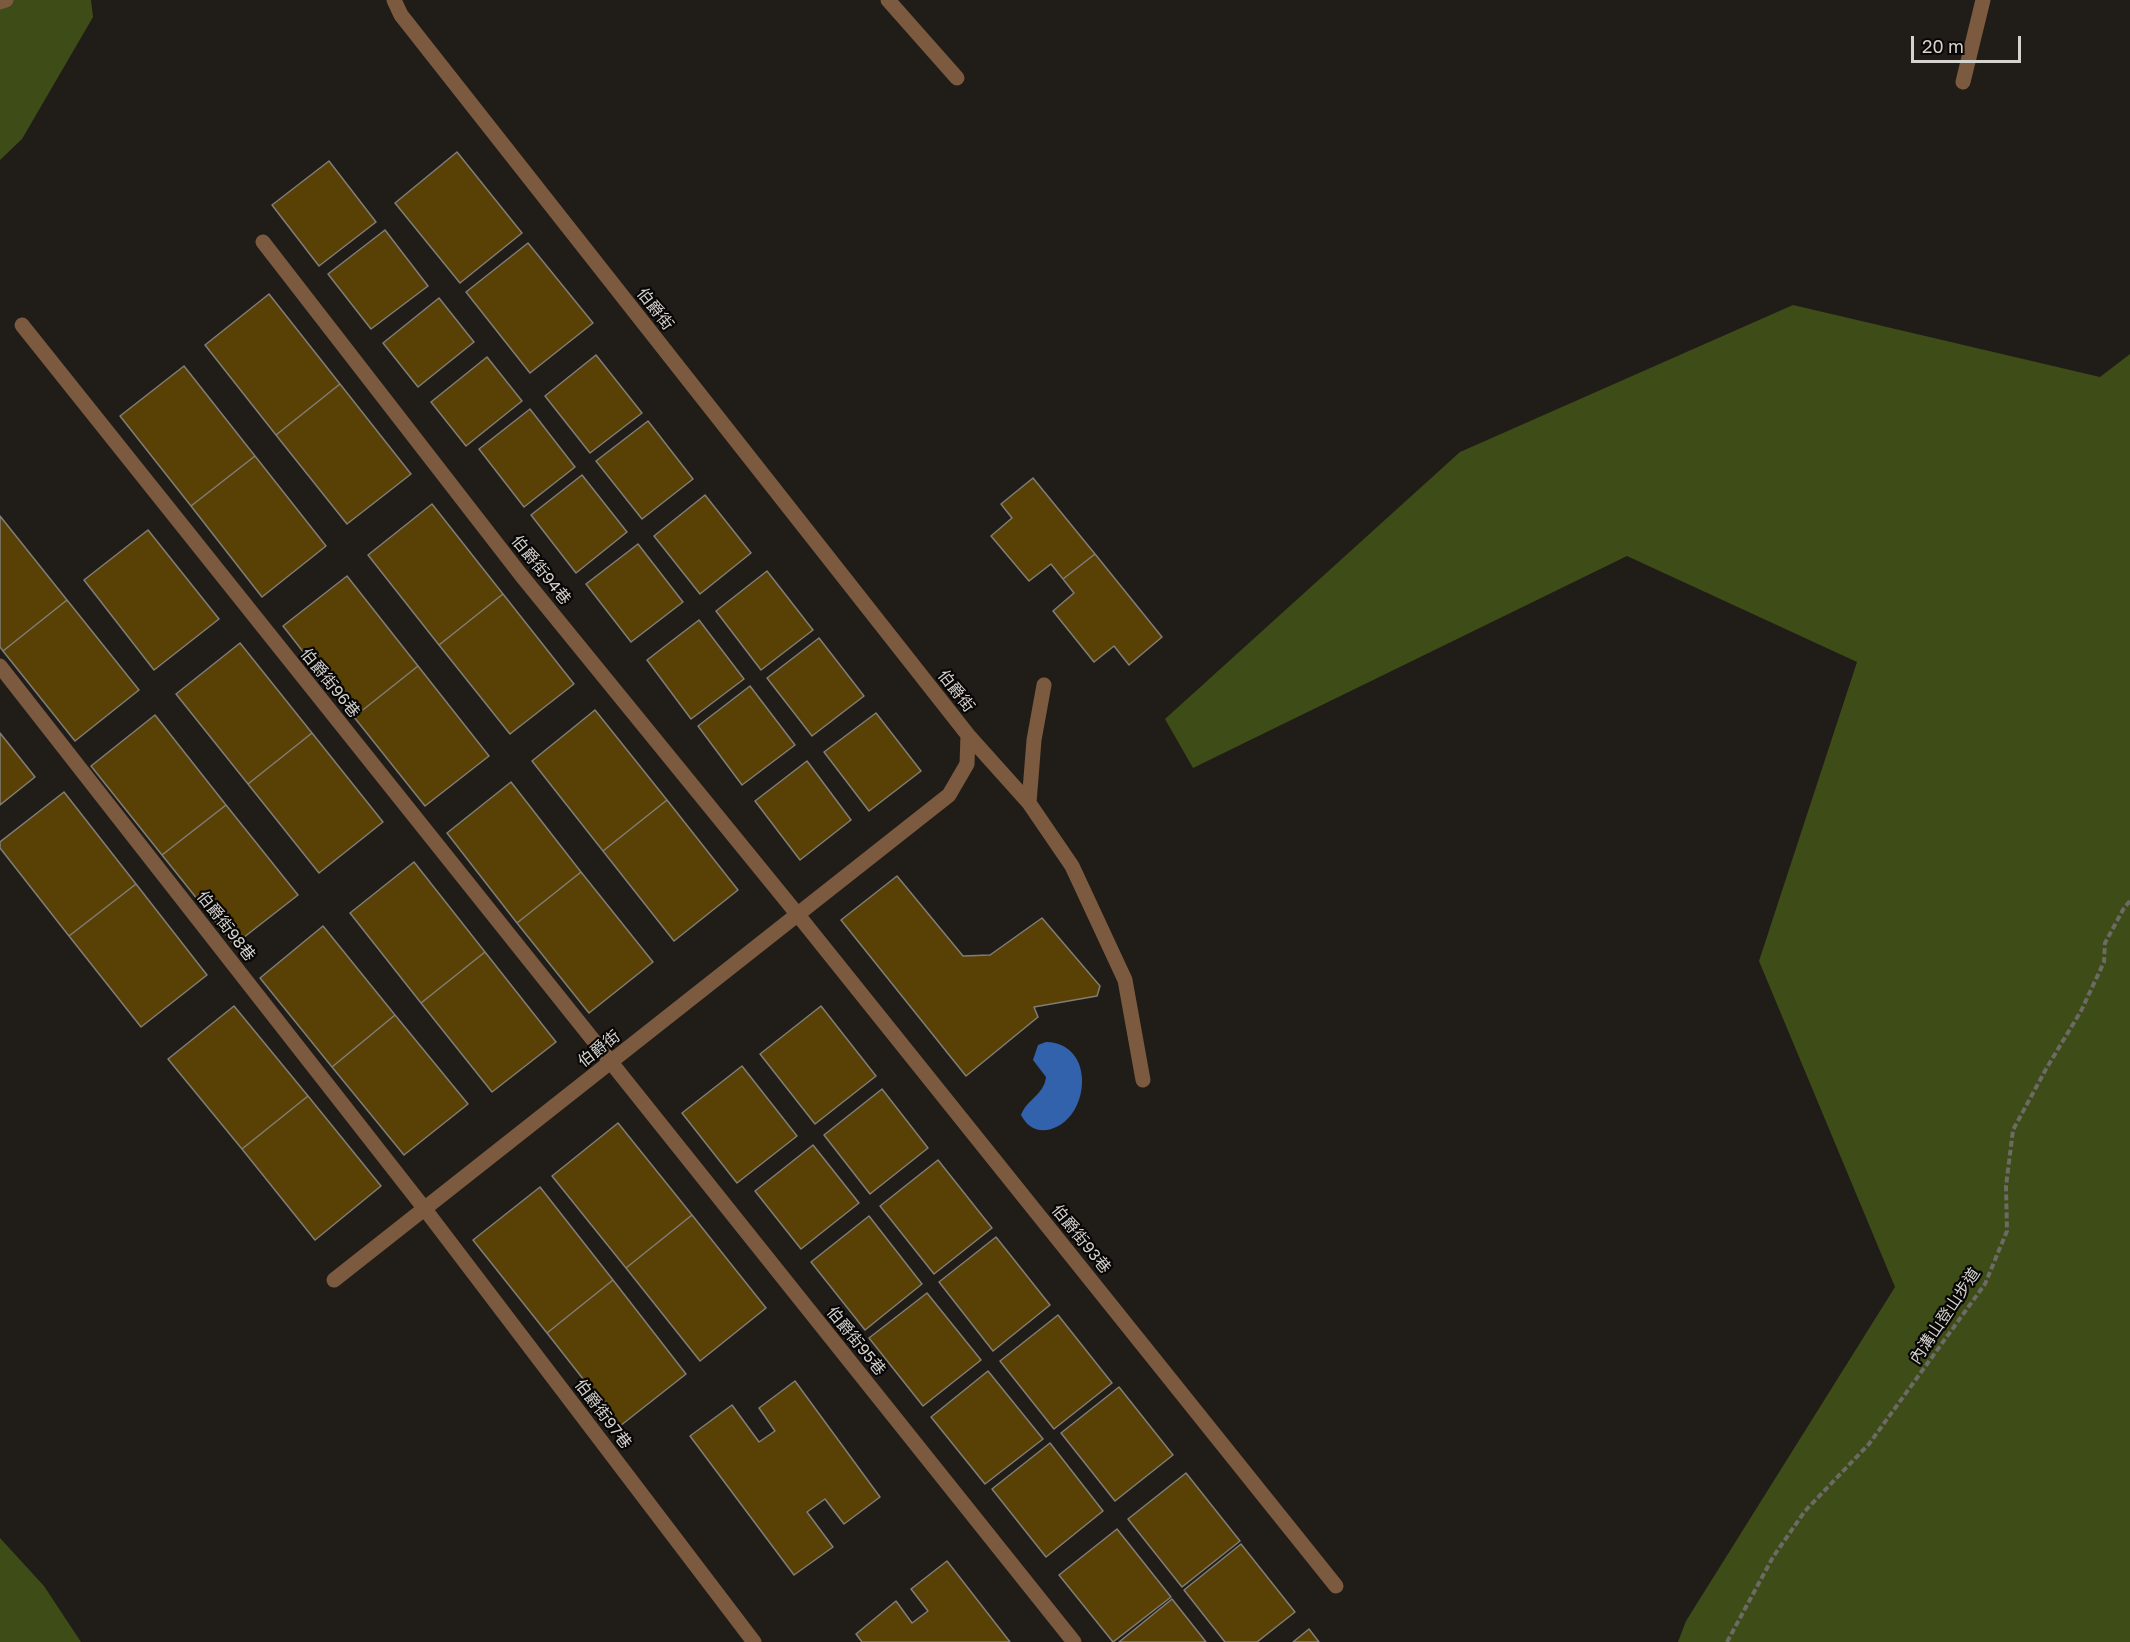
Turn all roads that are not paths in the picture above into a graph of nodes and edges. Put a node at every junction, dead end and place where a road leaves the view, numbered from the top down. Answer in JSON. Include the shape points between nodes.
{"nodes":[{"id":1,"x":6,"y":0,"type":"edge"},
{"id":2,"x":394,"y":0,"type":"edge"},
{"id":3,"x":888,"y":0,"type":"edge"},
{"id":4,"x":1983,"y":0,"type":"edge"},
{"id":5,"x":0,"y":2,"type":"edge"},
{"id":6,"x":957,"y":78,"type":"dead end"},
{"id":7,"x":1963,"y":81,"type":"dead end"},
{"id":8,"x":263,"y":242,"type":"dead end"},
{"id":9,"x":22,"y":325,"type":"dead end"},
{"id":10,"x":0,"y":666,"type":"edge"},
{"id":11,"x":1044,"y":685,"type":"dead end"},
{"id":12,"x":968,"y":735,"type":"junction"},
{"id":13,"x":1029,"y":803,"type":"junction"},
{"id":14,"x":798,"y":915,"type":"junction"},
{"id":15,"x":611,"y":1063,"type":"junction"},
{"id":16,"x":1143,"y":1080,"type":"dead end"},
{"id":17,"x":424,"y":1208,"type":"junction"},
{"id":18,"x":334,"y":1280,"type":"dead end"},
{"id":19,"x":1336,"y":1586,"type":"dead end"},
{"id":20,"x":754,"y":1642,"type":"edge"},
{"id":21,"x":1074,"y":1642,"type":"edge"}],
"edges":[{"from":1,"to":5,"type":"street"},
{"from":2,"to":12,"type":"street","name":"伯爵街","via":[[401,15]]},
{"from":3,"to":6,"type":"street"},
{"from":4,"to":7,"type":"street"},
{"from":8,"to":14,"type":"street","name":"伯爵街94巷","via":[[521,575]]},
{"from":9,"to":15,"type":"street","name":"伯爵街96巷"},
{"from":10,"to":17,"type":"street","name":"伯爵街98巷"},
{"from":11,"to":13,"type":"street"},
{"from":12,"to":13,"type":"street"},
{"from":12,"to":14,"type":"street","name":"伯爵街","via":[[967,764],[949,795]]},
{"from":13,"to":16,"type":"street","via":[[1072,866],[1125,980]]},
{"from":14,"to":15,"type":"street","name":"伯爵街"},
{"from":14,"to":19,"type":"street","name":"伯爵街93巷"},
{"from":15,"to":17,"type":"street","name":"伯爵街"},
{"from":15,"to":21,"type":"street","name":"伯爵街95巷"},
{"from":17,"to":18,"type":"street","name":"伯爵街"},
{"from":17,"to":20,"type":"street","name":"伯爵街97巷"}]}
